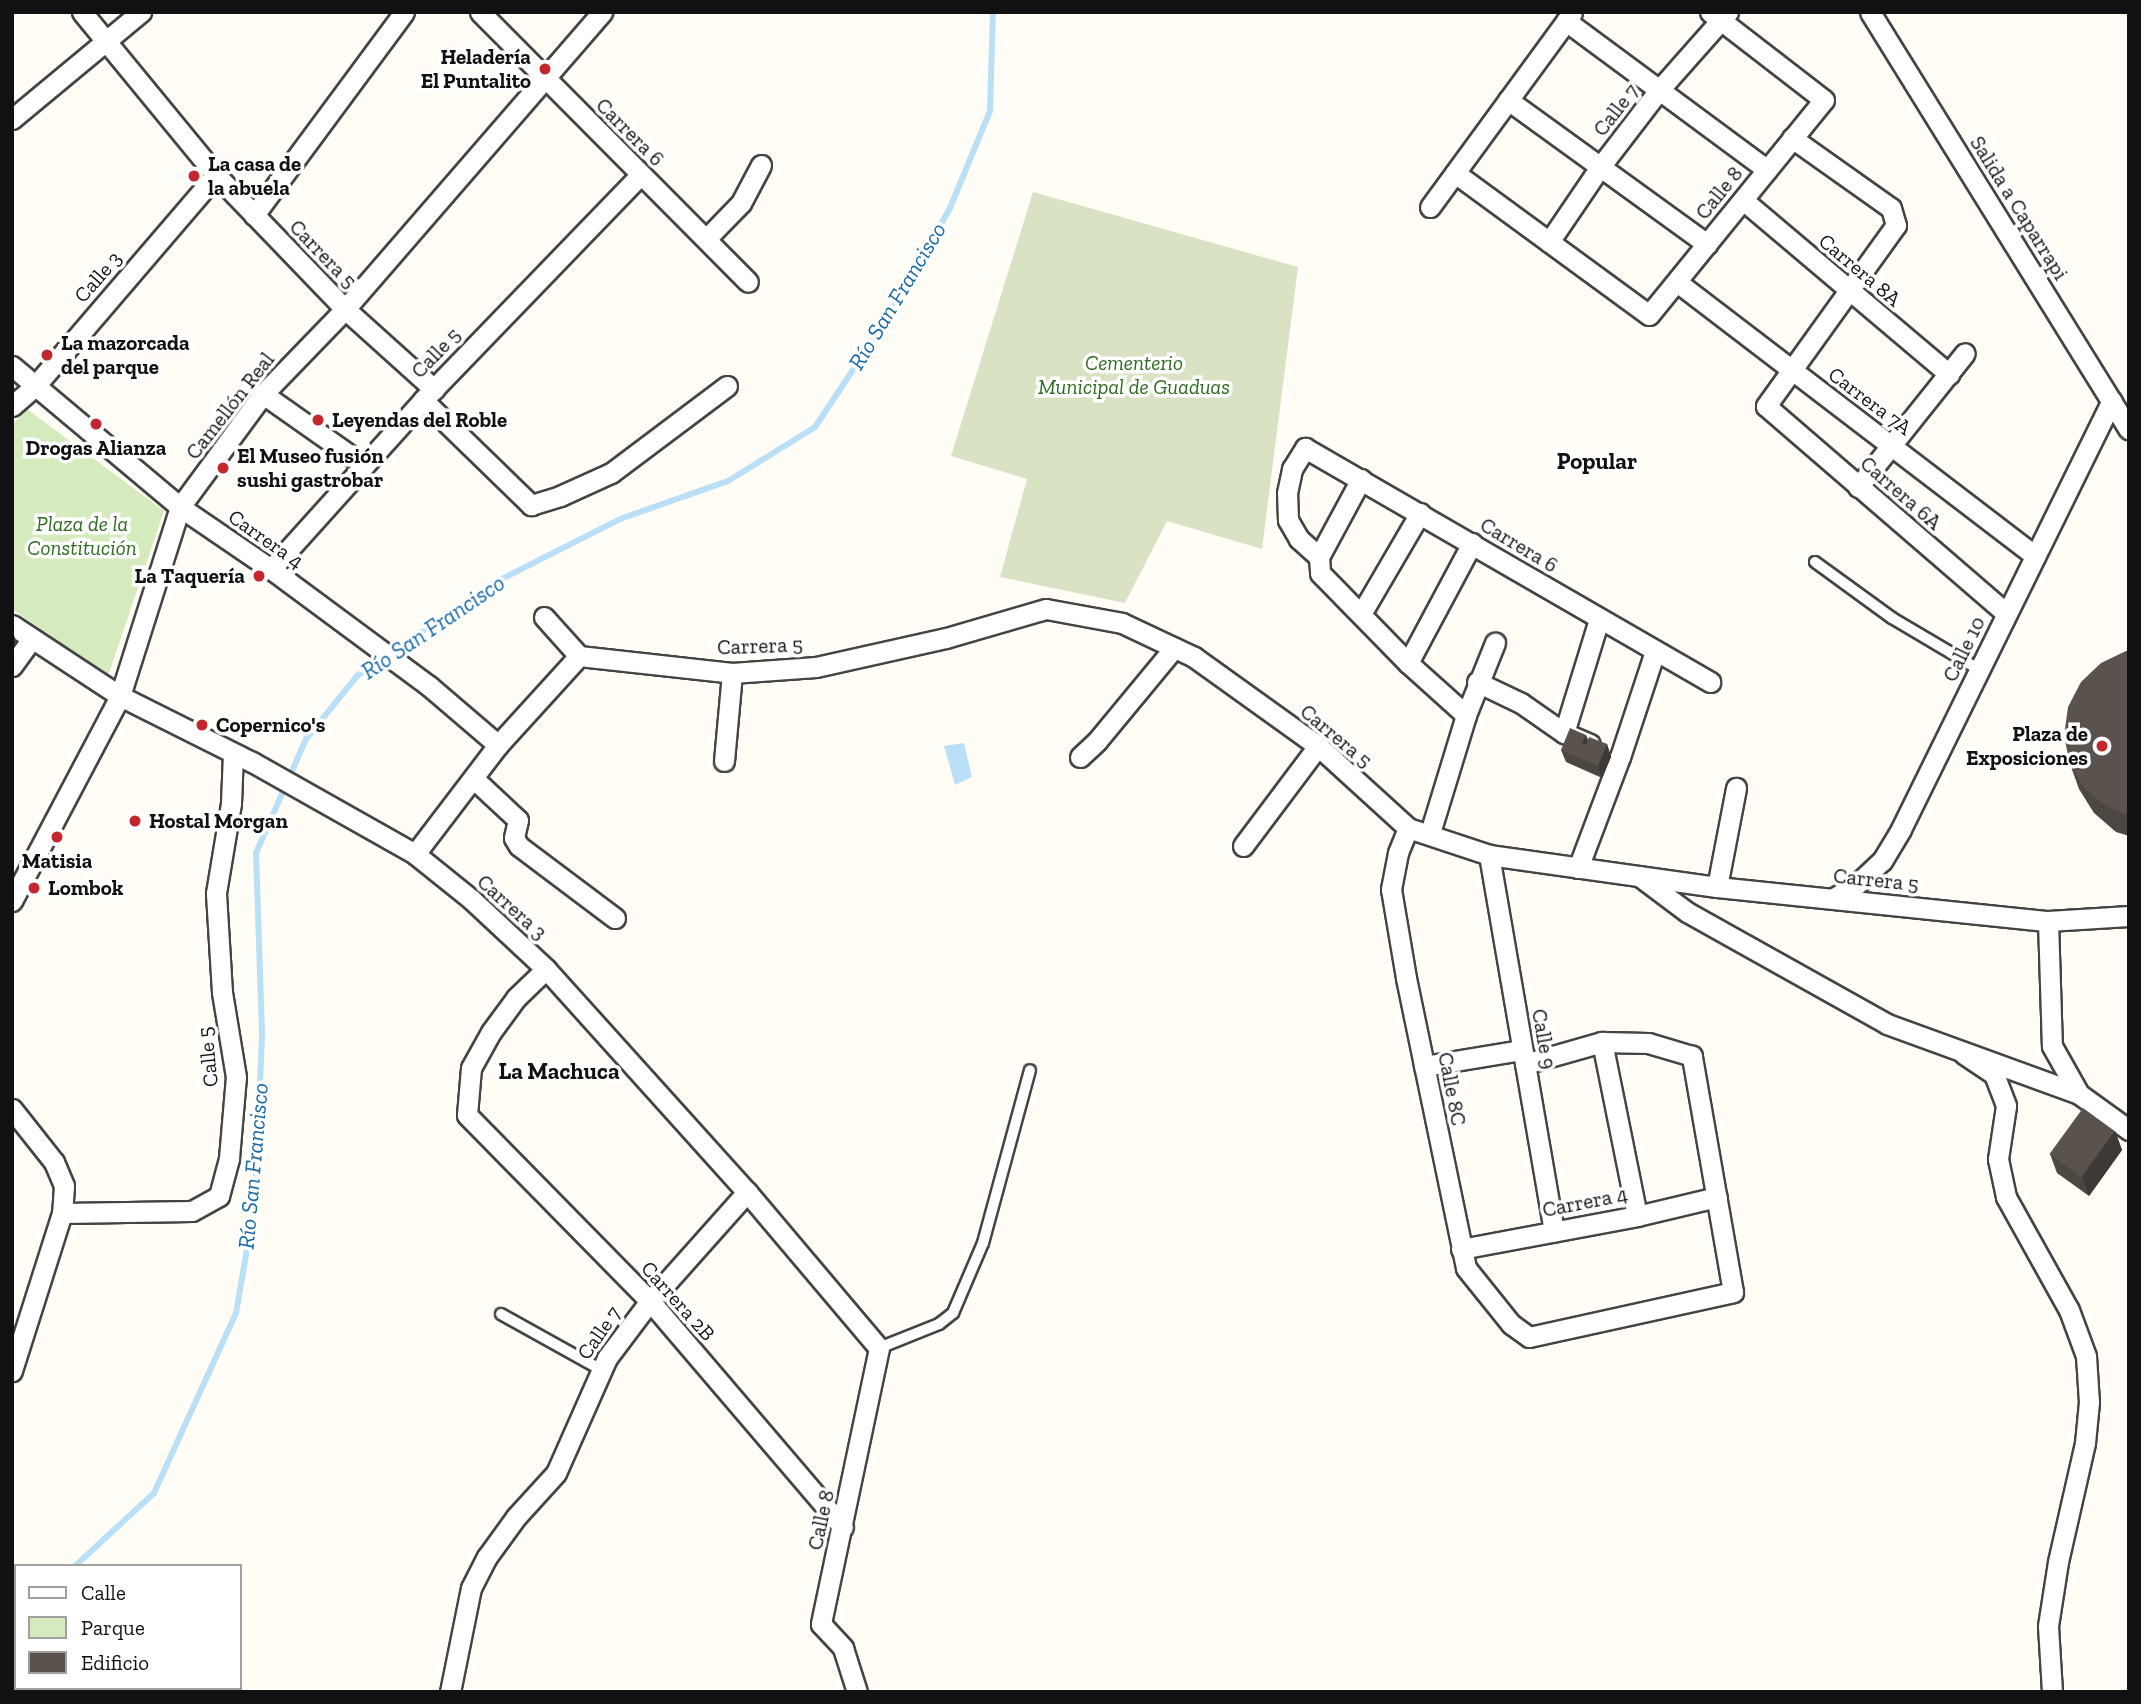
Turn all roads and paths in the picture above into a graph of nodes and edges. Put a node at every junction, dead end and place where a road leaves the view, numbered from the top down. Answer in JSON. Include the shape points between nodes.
{"nodes":[{"id":1,"x":82,"y":12,"type":"edge"},
{"id":2,"x":141,"y":12,"type":"edge"},
{"id":3,"x":404,"y":12,"type":"edge"},
{"id":4,"x":480,"y":12,"type":"edge"},
{"id":5,"x":602,"y":12,"type":"edge"},
{"id":6,"x":1870,"y":12,"type":"edge"},
{"id":7,"x":1719,"y":15,"type":"edge"},
{"id":8,"x":1569,"y":17,"type":"edge"},
{"id":9,"x":108,"y":41,"type":"junction"},
{"id":10,"x":545,"y":79,"type":"junction"},
{"id":11,"x":1659,"y":90,"type":"junction"},
{"id":12,"x":1508,"y":100,"type":"junction"},
{"id":13,"x":12,"y":119,"type":"edge"},
{"id":14,"x":1793,"y":138,"type":"junction"},
{"id":15,"x":761,"y":165,"type":"dead end"},
{"id":16,"x":1600,"y":167,"type":"junction"},
{"id":17,"x":1767,"y":170,"type":"junction"},
{"id":18,"x":1455,"y":173,"type":"junction"},
{"id":19,"x":640,"y":174,"type":"junction"},
{"id":20,"x":216,"y":175,"type":"junction"},
{"id":21,"x":1743,"y":200,"type":"junction"},
{"id":22,"x":1430,"y":207,"type":"dead end"},
{"id":23,"x":254,"y":215,"type":"junction"},
{"id":24,"x":706,"y":239,"type":"junction"},
{"id":25,"x":1549,"y":242,"type":"junction"},
{"id":26,"x":1707,"y":244,"type":"junction"},
{"id":27,"x":748,"y":282,"type":"dead end"},
{"id":28,"x":1677,"y":282,"type":"junction"},
{"id":29,"x":1848,"y":289,"type":"junction"},
{"id":30,"x":345,"y":309,"type":"junction"},
{"id":31,"x":1965,"y":353,"type":"dead end"},
{"id":32,"x":12,"y":366,"type":"edge"},
{"id":33,"x":1792,"y":370,"type":"junction"},
{"id":34,"x":1949,"y":374,"type":"junction"},
{"id":35,"x":36,"y":385,"type":"junction"},
{"id":36,"x":727,"y":386,"type":"dead end"},
{"id":37,"x":263,"y":394,"type":"junction"},
{"id":38,"x":428,"y":394,"type":"junction"},
{"id":39,"x":2112,"y":401,"type":"junction"},
{"id":40,"x":12,"y":406,"type":"edge"},
{"id":41,"x":2129,"y":429,"type":"edge"},
{"id":42,"x":1891,"y":446,"type":"junction"},
{"id":43,"x":365,"y":465,"type":"junction"},
{"id":44,"x":1361,"y":479,"type":"junction"},
{"id":45,"x":1858,"y":486,"type":"junction"},
{"id":46,"x":180,"y":507,"type":"junction"},
{"id":47,"x":1420,"y":513,"type":"junction"},
{"id":48,"x":1472,"y":543,"type":"junction"},
{"id":49,"x":2035,"y":556,"type":"junction"},
{"id":50,"x":1815,"y":562,"type":"dead end"},
{"id":51,"x":1320,"y":565,"type":"junction"},
{"id":52,"x":271,"y":569,"type":"junction"},
{"id":53,"x":1361,"y":614,"type":"junction"},
{"id":54,"x":2007,"y":614,"type":"junction"},
{"id":55,"x":544,"y":617,"type":"dead end"},
{"id":56,"x":1599,"y":619,"type":"junction"},
{"id":57,"x":12,"y":625,"type":"edge"},
{"id":58,"x":32,"y":638,"type":"junction"},
{"id":59,"x":1494,"y":643,"type":"dead end"},
{"id":60,"x":1174,"y":648,"type":"junction"},
{"id":61,"x":1655,"y":651,"type":"junction"},
{"id":62,"x":579,"y":656,"type":"junction"},
{"id":63,"x":1408,"y":663,"type":"junction"},
{"id":64,"x":12,"y":666,"type":"edge"},
{"id":65,"x":1980,"y":670,"type":"junction"},
{"id":66,"x":732,"y":673,"type":"junction"},
{"id":67,"x":1477,"y":682,"type":"junction"},
{"id":68,"x":1710,"y":682,"type":"dead end"},
{"id":69,"x":120,"y":696,"type":"junction"},
{"id":70,"x":1466,"y":715,"type":"junction"},
{"id":71,"x":1564,"y":733,"type":"junction"},
{"id":72,"x":498,"y":745,"type":"junction"},
{"id":73,"x":1318,"y":746,"type":"junction"},
{"id":74,"x":233,"y":754,"type":"junction"},
{"id":75,"x":1080,"y":757,"type":"dead end"},
{"id":76,"x":1620,"y":757,"type":"junction"},
{"id":77,"x":724,"y":761,"type":"dead end"},
{"id":78,"x":474,"y":779,"type":"junction"},
{"id":79,"x":1736,"y":788,"type":"dead end"},
{"id":80,"x":1408,"y":828,"type":"junction"},
{"id":81,"x":1430,"y":833,"type":"junction"},
{"id":82,"x":1243,"y":846,"type":"dead end"},
{"id":83,"x":415,"y":854,"type":"junction"},
{"id":84,"x":1489,"y":855,"type":"junction"},
{"id":85,"x":1578,"y":868,"type":"junction"},
{"id":86,"x":1638,"y":876,"type":"junction"},
{"id":87,"x":1717,"y":887,"type":"junction"},
{"id":88,"x":1834,"y":898,"type":"junction"},
{"id":89,"x":12,"y":901,"type":"edge"},
{"id":90,"x":2129,"y":916,"type":"edge"},
{"id":91,"x":615,"y":918,"type":"dead end"},
{"id":92,"x":2048,"y":921,"type":"junction"},
{"id":93,"x":546,"y":969,"type":"junction"},
{"id":94,"x":1602,"y":1042,"type":"junction"},
{"id":95,"x":1964,"y":1054,"type":"junction"},
{"id":96,"x":1524,"y":1057,"type":"junction"},
{"id":97,"x":1424,"y":1066,"type":"junction"},
{"id":98,"x":1030,"y":1070,"type":"dead end"},
{"id":99,"x":2079,"y":1094,"type":"junction"},
{"id":100,"x":12,"y":1110,"type":"edge"},
{"id":101,"x":2129,"y":1130,"type":"edge"},
{"id":102,"x":747,"y":1192,"type":"junction"},
{"id":103,"x":1717,"y":1197,"type":"junction"},
{"id":104,"x":62,"y":1213,"type":"junction"},
{"id":105,"x":1637,"y":1216,"type":"junction"},
{"id":106,"x":1554,"y":1231,"type":"junction"},
{"id":107,"x":1461,"y":1249,"type":"junction"},
{"id":108,"x":650,"y":1301,"type":"junction"},
{"id":109,"x":501,"y":1314,"type":"dead end"},
{"id":110,"x":879,"y":1348,"type":"junction"},
{"id":111,"x":600,"y":1369,"type":"junction"},
{"id":112,"x":12,"y":1371,"type":"edge"},
{"id":113,"x":843,"y":1527,"type":"junction"},
{"id":114,"x":450,"y":1692,"type":"edge"},
{"id":115,"x":857,"y":1692,"type":"edge"},
{"id":116,"x":2052,"y":1692,"type":"edge"}],
"edges":[{"from":1,"to":9,"type":"street","name":"Carrera 5"},
{"from":2,"to":9,"type":"street"},
{"from":3,"to":23,"type":"street"},
{"from":4,"to":10,"type":"street","name":"Carrera 6"},
{"from":5,"to":10,"type":"street","name":"Camellón Real"},
{"from":6,"to":39,"type":"street","name":"Salida a Caparrapi"},
{"from":7,"to":11,"type":"street","name":"Calle 7"},
{"from":7,"to":14,"type":"street","name":"Calle 8","via":[[1824,100]]},
{"from":8,"to":11,"type":"street"},
{"from":8,"to":12,"type":"street"},
{"from":9,"to":13,"type":"street"},
{"from":9,"to":20,"type":"street","name":"Carrera 5"},
{"from":10,"to":19,"type":"street","name":"Carrera 6"},
{"from":10,"to":30,"type":"street","name":"Camellón Real"},
{"from":11,"to":16,"type":"street","name":"Calle 7"},
{"from":11,"to":17,"type":"street"},
{"from":12,"to":16,"type":"street"},
{"from":12,"to":18,"type":"street"},
{"from":14,"to":17,"type":"street","name":"Calle 8"},
{"from":14,"to":29,"type":"street","via":[[1891,208],[1896,225],[1893,232]]},
{"from":15,"to":24,"type":"street","via":[[741,203]]},
{"from":16,"to":25,"type":"street","name":"Calle 7"},
{"from":16,"to":26,"type":"street"},
{"from":17,"to":21,"type":"street","name":"Calle 8"},
{"from":18,"to":22,"type":"street"},
{"from":18,"to":25,"type":"street"},
{"from":19,"to":24,"type":"street","name":"Carrera 6"},
{"from":19,"to":38,"type":"street","name":"Calle 5"},
{"from":20,"to":23,"type":"street","name":"Carrera 5"},
{"from":20,"to":35,"type":"street","name":"Calle 3"},
{"from":21,"to":26,"type":"street","name":"Calle 8"},
{"from":21,"to":29,"type":"street","name":"Carrera 8A"},
{"from":23,"to":30,"type":"street","name":"Carrera 5"},
{"from":24,"to":27,"type":"street","name":"Carrera 6"},
{"from":25,"to":28,"type":"street","name":"Calle 8","via":[[1649,316]]},
{"from":26,"to":28,"type":"street","name":"Calle 8"},
{"from":28,"to":33,"type":"street","name":"Carrera 7A"},
{"from":29,"to":33,"type":"street"},
{"from":29,"to":34,"type":"street","name":"Carrera 8A"},
{"from":30,"to":37,"type":"street","name":"Camellón Real"},
{"from":30,"to":38,"type":"street","name":"Carrera 5"},
{"from":31,"to":34,"type":"street"},
{"from":32,"to":35,"type":"street","name":"Carrera 4"},
{"from":33,"to":42,"type":"street","name":"Carrera 7A"},
{"from":33,"to":45,"type":"street","name":"Carrera 6A","via":[[1766,406]]},
{"from":34,"to":42,"type":"street"},
{"from":35,"to":40,"type":"street","name":"Calle 3"},
{"from":35,"to":46,"type":"street","name":"Carrera 4"},
{"from":36,"to":38,"type":"street","name":"Carrera 5","via":[[611,473],[531,505]]},
{"from":37,"to":43,"type":"street"},
{"from":37,"to":46,"type":"street","name":"Camellón Real"},
{"from":38,"to":43,"type":"street","name":"Calle 5"},
{"from":39,"to":41,"type":"street","name":"Salida a Caparrapi"},
{"from":39,"to":49,"type":"street","name":"Calle 10"},
{"from":42,"to":45,"type":"street"},
{"from":42,"to":49,"type":"street","name":"Carrera 7A"},
{"from":43,"to":52,"type":"street","name":"Calle 5"},
{"from":44,"to":47,"type":"street","name":"Carrera 6"},
{"from":44,"to":51,"type":"street"},
{"from":44,"to":51,"type":"street","name":"Carrera 6","via":[[1305,448],[1292,469],[1288,520]]},
{"from":45,"to":54,"type":"street","name":"Carrera 6A"},
{"from":46,"to":52,"type":"street","name":"Carrera 4"},
{"from":46,"to":69,"type":"street","name":"Camellón Real"},
{"from":47,"to":48,"type":"street","name":"Carrera 6"},
{"from":47,"to":53,"type":"street"},
{"from":48,"to":56,"type":"street","name":"Carrera 6"},
{"from":48,"to":63,"type":"street"},
{"from":49,"to":54,"type":"street","name":"Calle 10"},
{"from":50,"to":65,"type":"lane","via":[[1892,618]]},
{"from":51,"to":53,"type":"street"},
{"from":52,"to":72,"type":"street","name":"Carrera 4","via":[[429,686]]},
{"from":53,"to":63,"type":"street"},
{"from":54,"to":65,"type":"street","name":"Calle 10"},
{"from":55,"to":62,"type":"street"},
{"from":56,"to":61,"type":"street","name":"Carrera 6"},
{"from":56,"to":71,"type":"street"},
{"from":57,"to":58,"type":"street","name":"Carrera 3"},
{"from":58,"to":64,"type":"street"},
{"from":58,"to":69,"type":"street","name":"Carrera 3"},
{"from":59,"to":67,"type":"street"},
{"from":60,"to":66,"type":"street","name":"Carrera 5","via":[[1122,623],[1045,609],[946,638],[816,667]]},
{"from":60,"to":73,"type":"street","name":"Carrera 5","via":[[1194,657]]},
{"from":60,"to":75,"type":"street"},
{"from":61,"to":68,"type":"street","name":"Carrera 6"},
{"from":61,"to":76,"type":"street"},
{"from":62,"to":66,"type":"street","name":"Carrera 5"},
{"from":62,"to":72,"type":"street"},
{"from":63,"to":70,"type":"street"},
{"from":65,"to":88,"type":"street","name":"Calle 10","via":[[1882,861]]},
{"from":66,"to":77,"type":"street"},
{"from":67,"to":70,"type":"street"},
{"from":67,"to":71,"type":"street","via":[[1521,703]]},
{"from":69,"to":74,"type":"street","name":"Carrera 3"},
{"from":69,"to":89,"type":"street","name":"Camellón Real"},
{"from":70,"to":81,"type":"street"},
{"from":71,"to":76,"type":"street"},
{"from":72,"to":78,"type":"street"},
{"from":73,"to":80,"type":"street","name":"Carrera 5"},
{"from":73,"to":82,"type":"street"},
{"from":74,"to":83,"type":"street","name":"Carrera 3"},
{"from":74,"to":104,"type":"street","name":"Calle 5","via":[[231,803],[216,893],[222,992],[236,1077],[229,1158],[219,1196],[192,1211]]},
{"from":76,"to":85,"type":"street"},
{"from":78,"to":83,"type":"street"},
{"from":78,"to":91,"type":"street","via":[[518,820],[514,838],[519,846]]},
{"from":79,"to":87,"type":"street"},
{"from":80,"to":81,"type":"street","name":"Carrera 5"},
{"from":80,"to":97,"type":"street","name":"Calle 8C","via":[[1391,889]]},
{"from":81,"to":84,"type":"street","name":"Carrera 5"},
{"from":83,"to":93,"type":"street","name":"Carrera 3"},
{"from":84,"to":85,"type":"street","name":"Carrera 5"},
{"from":84,"to":96,"type":"street","name":"Calle 9"},
{"from":85,"to":86,"type":"street","name":"Carrera 5"},
{"from":86,"to":87,"type":"street","name":"Carrera 5"},
{"from":86,"to":95,"type":"street","via":[[1687,912],[1887,1024]]},
{"from":87,"to":88,"type":"street","name":"Carrera 5"},
{"from":88,"to":92,"type":"street","name":"Carrera 5"},
{"from":90,"to":92,"type":"street","name":"Carrera 5"},
{"from":92,"to":99,"type":"street","via":[[2052,1046]]},
{"from":93,"to":102,"type":"street","name":"Carrera 3"},
{"from":93,"to":108,"type":"street","name":"Carrera 2B","via":[[516,998],[471,1068],[467,1115]]},
{"from":94,"to":96,"type":"street"},
{"from":94,"to":103,"type":"street","via":[[1648,1043],[1692,1056]]},
{"from":94,"to":105,"type":"street"},
{"from":95,"to":99,"type":"street"},
{"from":95,"to":116,"type":"street","via":[[1994,1074],[2006,1106],[1998,1158],[2006,1197],[2069,1310],[2086,1356],[2089,1402],[2085,1443],[2048,1626]]},
{"from":96,"to":97,"type":"street"},
{"from":96,"to":106,"type":"street","name":"Calle 9"},
{"from":97,"to":107,"type":"street","name":"Calle 8C"},
{"from":98,"to":110,"type":"lane","via":[[982,1243],[953,1313],[939,1325]]},
{"from":99,"to":101,"type":"street"},
{"from":100,"to":104,"type":"street","via":[[54,1162],[64,1186]]},
{"from":102,"to":108,"type":"street","name":"Calle 7"},
{"from":102,"to":110,"type":"street","name":"Carrera 3"},
{"from":103,"to":105,"type":"street","name":"Carrera 4"},
{"from":103,"to":107,"type":"street","name":"Calle 8C","via":[[1733,1292],[1529,1337],[1511,1324],[1466,1268]]},
{"from":104,"to":112,"type":"street"},
{"from":105,"to":106,"type":"street","name":"Carrera 4"},
{"from":106,"to":107,"type":"street","name":"Carrera 4"},
{"from":108,"to":111,"type":"street","name":"Calle 7"},
{"from":108,"to":113,"type":"street","name":"Carrera 2B"},
{"from":109,"to":111,"type":"lane"},
{"from":110,"to":113,"type":"street","name":"Calle 8"},
{"from":111,"to":114,"type":"street","name":"Calle 7","via":[[556,1473],[516,1517],[471,1588]]},
{"from":113,"to":115,"type":"street","name":"Calle 8","via":[[821,1624],[843,1648]]}]}
